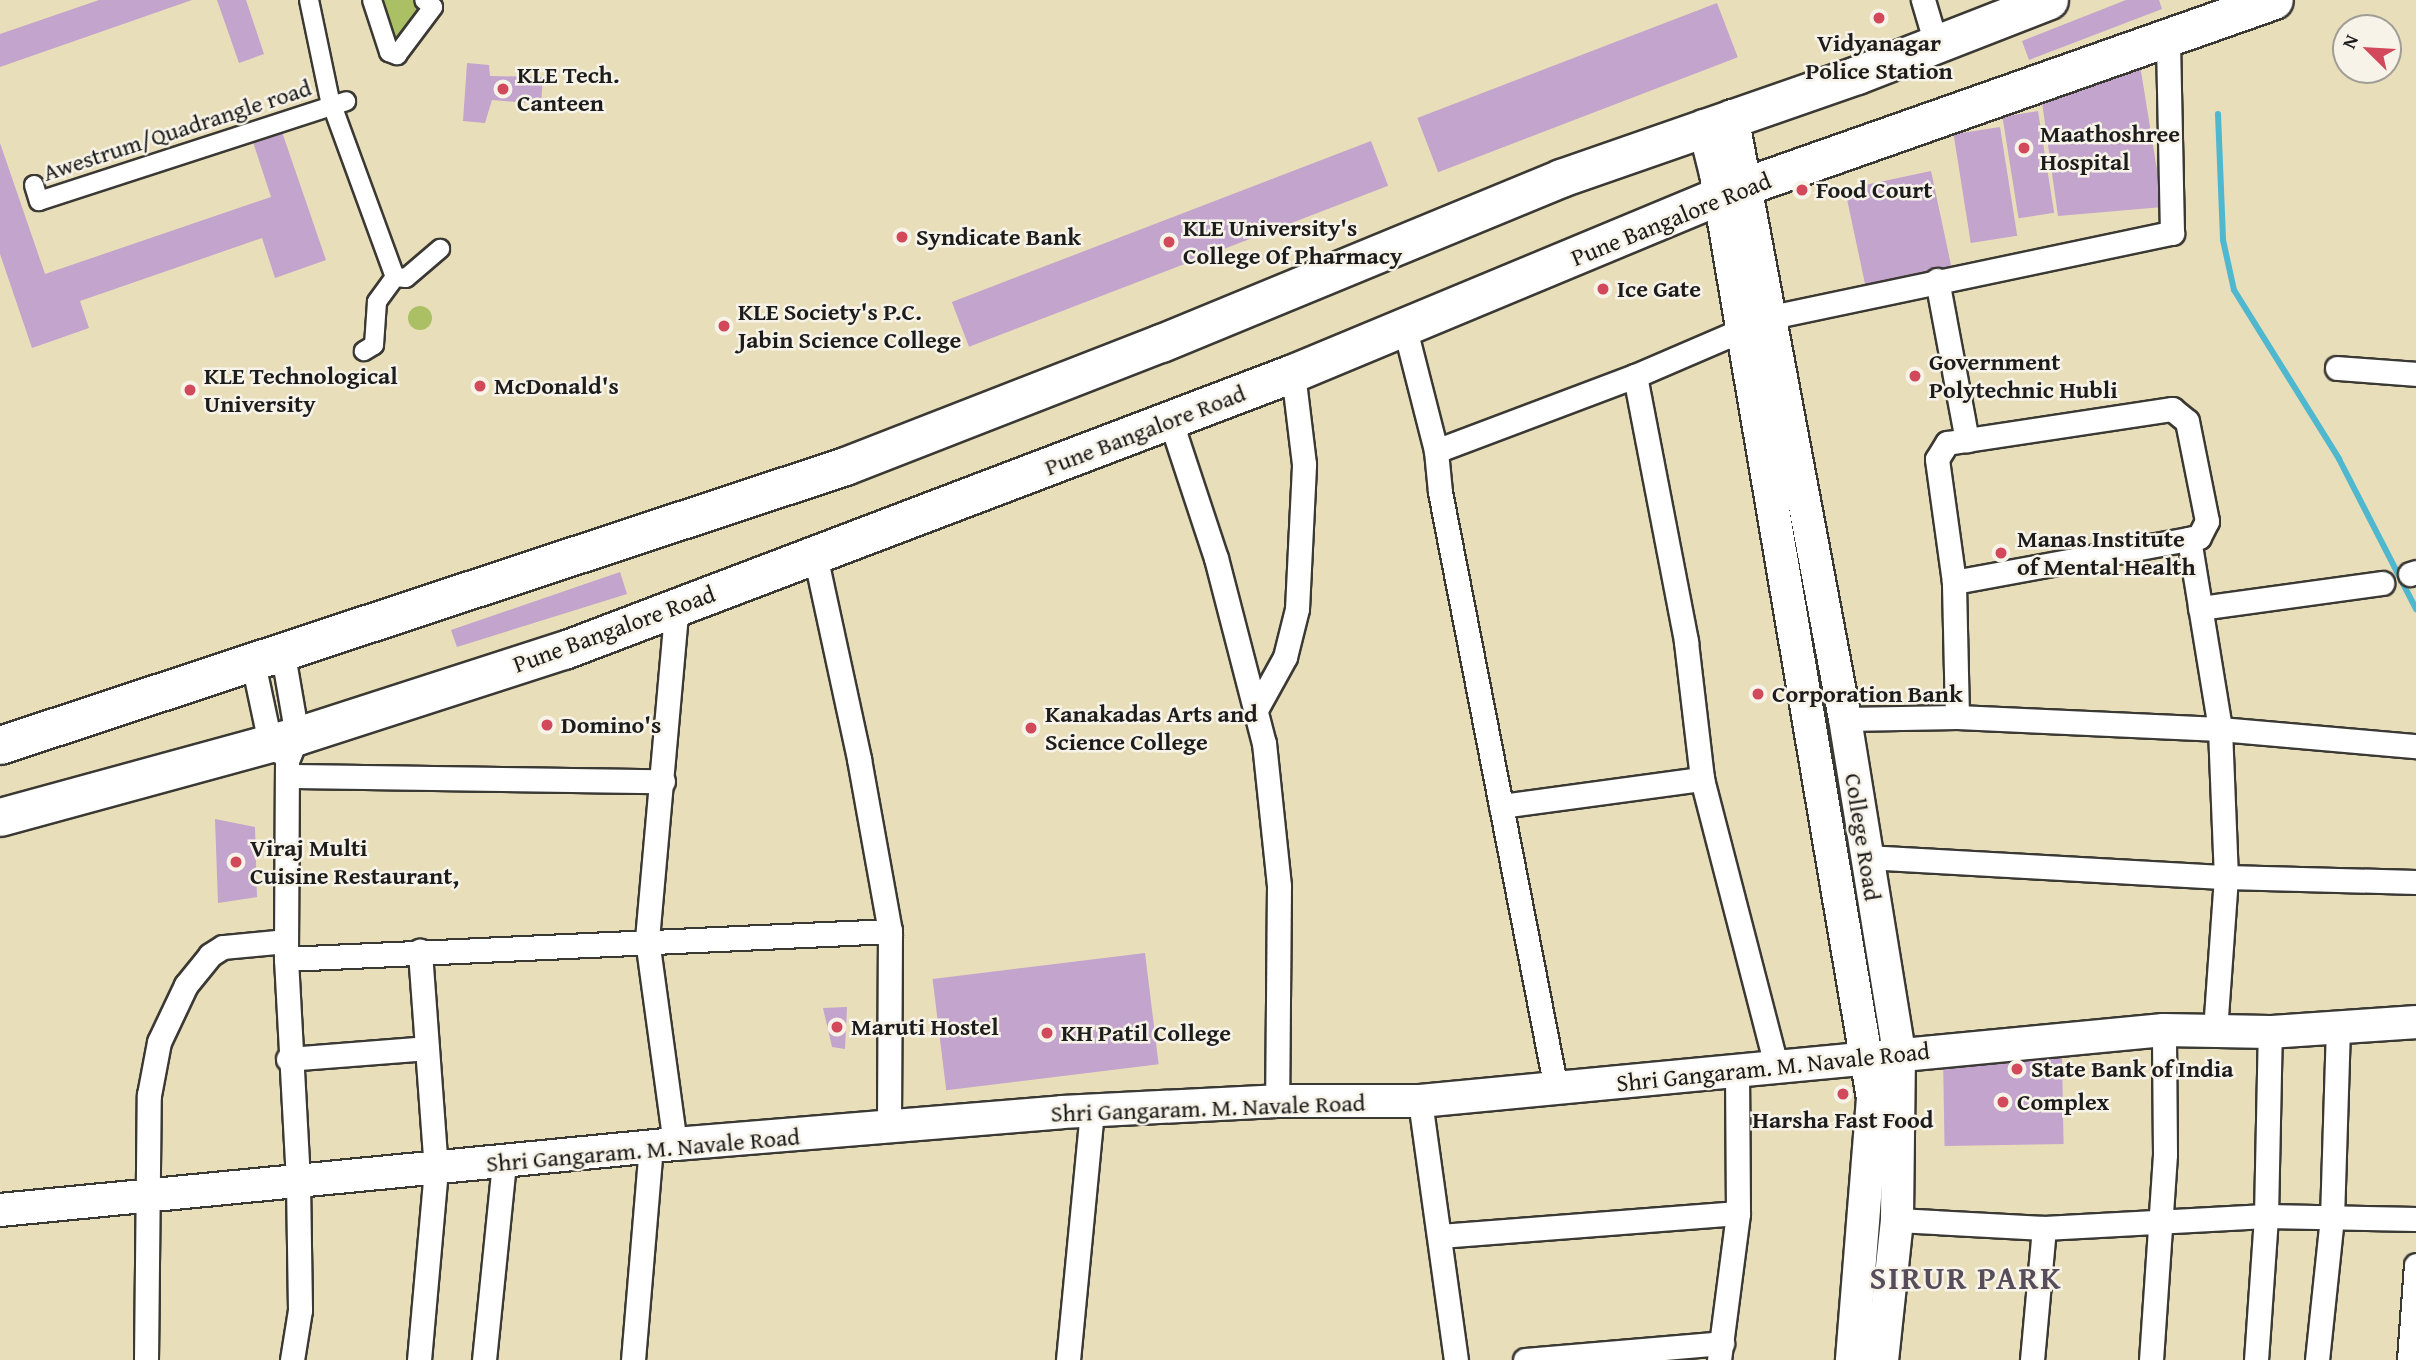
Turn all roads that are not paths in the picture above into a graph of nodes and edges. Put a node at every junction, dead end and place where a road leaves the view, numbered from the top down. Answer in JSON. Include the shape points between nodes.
{"nodes":[{"id":1,"x":309,"y":0,"type":"edge"},
{"id":2,"x":372,"y":0,"type":"edge"},
{"id":3,"x":424,"y":0,"type":"edge"},
{"id":4,"x":1923,"y":0,"type":"edge"},
{"id":5,"x":2049,"y":0,"type":"edge"},
{"id":6,"x":2274,"y":0,"type":"edge"},
{"id":7,"x":2168,"y":36,"type":"junction"},
{"id":8,"x":1936,"y":44,"type":"junction"},
{"id":9,"x":336,"y":104,"type":"junction"},
{"id":10,"x":1718,"y":121,"type":"junction"},
{"id":11,"x":34,"y":185,"type":"dead end"},
{"id":12,"x":1733,"y":191,"type":"junction"},
{"id":13,"x":440,"y":249,"type":"dead end"},
{"id":14,"x":394,"y":277,"type":"junction"},
{"id":15,"x":1937,"y":280,"type":"junction"},
{"id":16,"x":1772,"y":317,"type":"junction"},
{"id":17,"x":1404,"y":325,"type":"junction"},
{"id":18,"x":1740,"y":331,"type":"junction"},
{"id":19,"x":364,"y":351,"type":"dead end"},
{"id":20,"x":2337,"y":368,"type":"dead end"},
{"id":21,"x":1293,"y":373,"type":"junction"},
{"id":22,"x":2416,"y":374,"type":"edge"},
{"id":23,"x":1635,"y":376,"type":"junction"},
{"id":24,"x":1170,"y":419,"type":"junction"},
{"id":25,"x":1966,"y":440,"type":"junction"},
{"id":26,"x":1436,"y":451,"type":"junction"},
{"id":27,"x":2189,"y":539,"type":"junction"},
{"id":28,"x":815,"y":555,"type":"junction"},
{"id":29,"x":1954,"y":582,"type":"junction"},
{"id":30,"x":2382,"y":583,"type":"dead end"},
{"id":31,"x":677,"y":605,"type":"junction"},
{"id":32,"x":2200,"y":608,"type":"junction"},
{"id":33,"x":268,"y":659,"type":"junction"},
{"id":34,"x":1258,"y":706,"type":"junction"},
{"id":35,"x":1957,"y":717,"type":"junction"},
{"id":36,"x":1845,"y":719,"type":"junction"},
{"id":37,"x":2220,"y":729,"type":"junction"},
{"id":38,"x":0,"y":745,"type":"edge"},
{"id":39,"x":2416,"y":746,"type":"edge"},
{"id":40,"x":286,"y":754,"type":"junction"},
{"id":41,"x":1702,"y":779,"type":"junction"},
{"id":42,"x":663,"y":781,"type":"junction"},
{"id":43,"x":1502,"y":806,"type":"junction"},
{"id":44,"x":0,"y":817,"type":"edge"},
{"id":45,"x":1866,"y":857,"type":"junction"},
{"id":46,"x":2226,"y":877,"type":"junction"},
{"id":47,"x":2416,"y":882,"type":"edge"},
{"id":48,"x":890,"y":931,"type":"junction"},
{"id":49,"x":647,"y":939,"type":"junction"},
{"id":50,"x":286,"y":950,"type":"junction"},
{"id":51,"x":420,"y":951,"type":"junction"},
{"id":52,"x":2416,"y":1022,"type":"edge"},
{"id":53,"x":2338,"y":1028,"type":"junction"},
{"id":54,"x":2164,"y":1030,"type":"junction"},
{"id":55,"x":2215,"y":1031,"type":"junction"},
{"id":56,"x":2270,"y":1032,"type":"junction"},
{"id":57,"x":427,"y":1048,"type":"junction"},
{"id":58,"x":1899,"y":1053,"type":"junction"},
{"id":59,"x":1866,"y":1058,"type":"junction"},
{"id":60,"x":288,"y":1059,"type":"junction"},
{"id":61,"x":1777,"y":1068,"type":"junction"},
{"id":62,"x":1737,"y":1072,"type":"junction"},
{"id":63,"x":1556,"y":1089,"type":"junction"},
{"id":64,"x":1277,"y":1101,"type":"junction"},
{"id":65,"x":1420,"y":1101,"type":"junction"},
{"id":66,"x":1092,"y":1111,"type":"junction"},
{"id":67,"x":889,"y":1128,"type":"junction"},
{"id":68,"x":663,"y":1145,"type":"junction"},
{"id":69,"x":504,"y":1162,"type":"junction"},
{"id":70,"x":436,"y":1170,"type":"junction"},
{"id":71,"x":298,"y":1182,"type":"junction"},
{"id":72,"x":146,"y":1196,"type":"junction"},
{"id":73,"x":0,"y":1210,"type":"edge"},
{"id":74,"x":1738,"y":1213,"type":"junction"},
{"id":75,"x":2266,"y":1216,"type":"junction"},
{"id":76,"x":2332,"y":1218,"type":"junction"},
{"id":77,"x":2416,"y":1219,"type":"edge"},
{"id":78,"x":1897,"y":1220,"type":"junction"},
{"id":79,"x":2160,"y":1223,"type":"junction"},
{"id":80,"x":2044,"y":1228,"type":"junction"},
{"id":81,"x":1440,"y":1236,"type":"junction"},
{"id":82,"x":2416,"y":1265,"type":"edge"},
{"id":83,"x":1720,"y":1352,"type":"edge"},
{"id":84,"x":146,"y":1360,"type":"edge"},
{"id":85,"x":292,"y":1360,"type":"edge"},
{"id":86,"x":419,"y":1360,"type":"edge"},
{"id":87,"x":484,"y":1360,"type":"edge"},
{"id":88,"x":634,"y":1360,"type":"edge"},
{"id":89,"x":1068,"y":1360,"type":"edge"},
{"id":90,"x":1456,"y":1360,"type":"edge"},
{"id":91,"x":1525,"y":1360,"type":"edge"},
{"id":92,"x":1852,"y":1360,"type":"edge"},
{"id":93,"x":1882,"y":1360,"type":"edge"},
{"id":94,"x":2032,"y":1360,"type":"edge"},
{"id":95,"x":2151,"y":1360,"type":"edge"},
{"id":96,"x":2256,"y":1360,"type":"edge"},
{"id":97,"x":2317,"y":1360,"type":"edge"},
{"id":98,"x":2409,"y":1360,"type":"edge"}],
"edges":[{"from":1,"to":9,"type":"street"},
{"from":2,"to":3,"type":"street","via":[[389,52],[397,55],[433,7]]},
{"from":4,"to":8,"type":"street"},
{"from":5,"to":8,"type":"main road"},
{"from":6,"to":7,"type":"main road","name":"Pune Bangalore Road"},
{"from":7,"to":12,"type":"main road","name":"Pune Bangalore Road"},
{"from":7,"to":15,"type":"street","via":[[2172,233]]},
{"from":8,"to":10,"type":"main road"},
{"from":9,"to":11,"type":"street","name":"Awestrum/Quadrangle road","via":[[39,201]]},
{"from":9,"to":14,"type":"street"},
{"from":10,"to":12,"type":"main road"},
{"from":10,"to":33,"type":"main road","via":[[1561,178],[1161,343],[857,461],[550,560]]},
{"from":12,"to":16,"type":"main road","name":"College Road"},
{"from":12,"to":17,"type":"main road","name":"Pune Bangalore Road"},
{"from":12,"to":18,"type":"main road"},
{"from":13,"to":14,"type":"street","via":[[406,278]]},
{"from":14,"to":19,"type":"street","via":[[377,302],[374,345]]},
{"from":15,"to":16,"type":"street"},
{"from":15,"to":25,"type":"street"},
{"from":16,"to":18,"type":"street"},
{"from":16,"to":36,"type":"main road","name":"College Road"},
{"from":17,"to":21,"type":"main road","name":"Pune Bangalore Road"},
{"from":17,"to":26,"type":"street"},
{"from":18,"to":23,"type":"street"},
{"from":18,"to":59,"type":"main road"},
{"from":20,"to":22,"type":"street"},
{"from":21,"to":24,"type":"main road","name":"Pune Bangalore Road"},
{"from":21,"to":34,"type":"street","via":[[1304,464],[1296,622],[1285,657]]},
{"from":23,"to":26,"type":"street"},
{"from":23,"to":41,"type":"street","via":[[1686,642]]},
{"from":24,"to":28,"type":"main road","name":"Pune Bangalore Road"},
{"from":24,"to":34,"type":"street"},
{"from":25,"to":27,"type":"street","via":[[2161,409],[2181,413],[2187,421],[2207,521],[2199,537]]},
{"from":25,"to":29,"type":"street","via":[[1947,443],[1937,459]]},
{"from":26,"to":43,"type":"street"},
{"from":27,"to":29,"type":"street"},
{"from":27,"to":32,"type":"street"},
{"from":28,"to":31,"type":"main road","name":"Pune Bangalore Road"},
{"from":28,"to":48,"type":"street"},
{"from":29,"to":35,"type":"street"},
{"from":30,"to":32,"type":"street"},
{"from":31,"to":40,"type":"main road","name":"Pune Bangalore Road"},
{"from":31,"to":42,"type":"street"},
{"from":32,"to":37,"type":"street"},
{"from":33,"to":38,"type":"main road"},
{"from":33,"to":40,"type":"street"},
{"from":33,"to":40,"type":"street"},
{"from":34,"to":64,"type":"street","via":[[1279,886]]},
{"from":35,"to":36,"type":"street"},
{"from":35,"to":37,"type":"street"},
{"from":36,"to":45,"type":"main road","name":"College Road"},
{"from":37,"to":39,"type":"street"},
{"from":37,"to":46,"type":"street"},
{"from":40,"to":42,"type":"street"},
{"from":40,"to":44,"type":"main road","name":"Pune Bangalore Road"},
{"from":40,"to":50,"type":"street"},
{"from":41,"to":43,"type":"street"},
{"from":41,"to":61,"type":"street"},
{"from":42,"to":49,"type":"street"},
{"from":43,"to":63,"type":"street"},
{"from":45,"to":46,"type":"street"},
{"from":45,"to":58,"type":"main road","name":"College Road"},
{"from":46,"to":47,"type":"street"},
{"from":46,"to":55,"type":"street"},
{"from":48,"to":49,"type":"street"},
{"from":48,"to":67,"type":"street"},
{"from":49,"to":51,"type":"street"},
{"from":49,"to":68,"type":"street"},
{"from":50,"to":51,"type":"street"},
{"from":50,"to":60,"type":"street"},
{"from":50,"to":72,"type":"street","via":[[223,947],[210,955],[186,985],[152,1065]]},
{"from":51,"to":57,"type":"street"},
{"from":52,"to":53,"type":"main road","name":"Shri Gangaram. M. Navale Road"},
{"from":53,"to":56,"type":"main road","name":"Shri Gangaram. M. Navale Road"},
{"from":53,"to":76,"type":"street"},
{"from":54,"to":55,"type":"main road","name":"Shri Gangaram. M. Navale Road"},
{"from":54,"to":58,"type":"main road","name":"Shri Gangaram. M. Navale Road"},
{"from":54,"to":79,"type":"street","via":[[2165,1154]]},
{"from":55,"to":56,"type":"main road","name":"Shri Gangaram. M. Navale Road"},
{"from":56,"to":75,"type":"street"},
{"from":57,"to":60,"type":"street"},
{"from":57,"to":70,"type":"street"},
{"from":58,"to":59,"type":"main road","name":"Shri Gangaram. M. Navale Road"},
{"from":58,"to":78,"type":"main road","name":"College Road"},
{"from":59,"to":61,"type":"main road","name":"Shri Gangaram. M. Navale Road"},
{"from":59,"to":92,"type":"main road","via":[[1873,1098]]},
{"from":60,"to":71,"type":"street"},
{"from":61,"to":62,"type":"main road","name":"Shri Gangaram. M. Navale Road"},
{"from":62,"to":63,"type":"main road","name":"Shri Gangaram. M. Navale Road"},
{"from":62,"to":74,"type":"street"},
{"from":63,"to":65,"type":"main road","name":"Shri Gangaram. M. Navale Road"},
{"from":64,"to":65,"type":"main road","name":"Shri Gangaram. M. Navale Road"},
{"from":64,"to":66,"type":"main road","name":"Shri Gangaram. M. Navale Road"},
{"from":65,"to":81,"type":"street"},
{"from":66,"to":67,"type":"main road","name":"Shri Gangaram. M. Navale Road"},
{"from":66,"to":89,"type":"street"},
{"from":67,"to":68,"type":"main road","name":"Shri Gangaram. M. Navale Road"},
{"from":68,"to":69,"type":"main road","name":"Shri Gangaram. M. Navale Road"},
{"from":68,"to":88,"type":"street"},
{"from":69,"to":70,"type":"main road","name":"Shri Gangaram. M. Navale Road"},
{"from":69,"to":87,"type":"street"},
{"from":70,"to":71,"type":"main road","name":"Shri Gangaram. M. Navale Road"},
{"from":70,"to":86,"type":"street"},
{"from":71,"to":72,"type":"main road","name":"Shri Gangaram. M. Navale Road"},
{"from":71,"to":85,"type":"street","via":[[300,1310]]},
{"from":72,"to":73,"type":"main road","name":"Shri Gangaram. M. Navale Road"},
{"from":72,"to":84,"type":"street"},
{"from":74,"to":81,"type":"street"},
{"from":74,"to":83,"type":"street"},
{"from":75,"to":76,"type":"street"},
{"from":75,"to":79,"type":"street"},
{"from":75,"to":96,"type":"street"},
{"from":76,"to":77,"type":"street"},
{"from":76,"to":97,"type":"street"},
{"from":78,"to":80,"type":"street"},
{"from":78,"to":93,"type":"main road","name":"College Road"},
{"from":79,"to":80,"type":"street"},
{"from":79,"to":95,"type":"street"},
{"from":80,"to":94,"type":"street"},
{"from":81,"to":90,"type":"street"},
{"from":82,"to":98,"type":"street"},
{"from":83,"to":91,"type":"street"}]}
